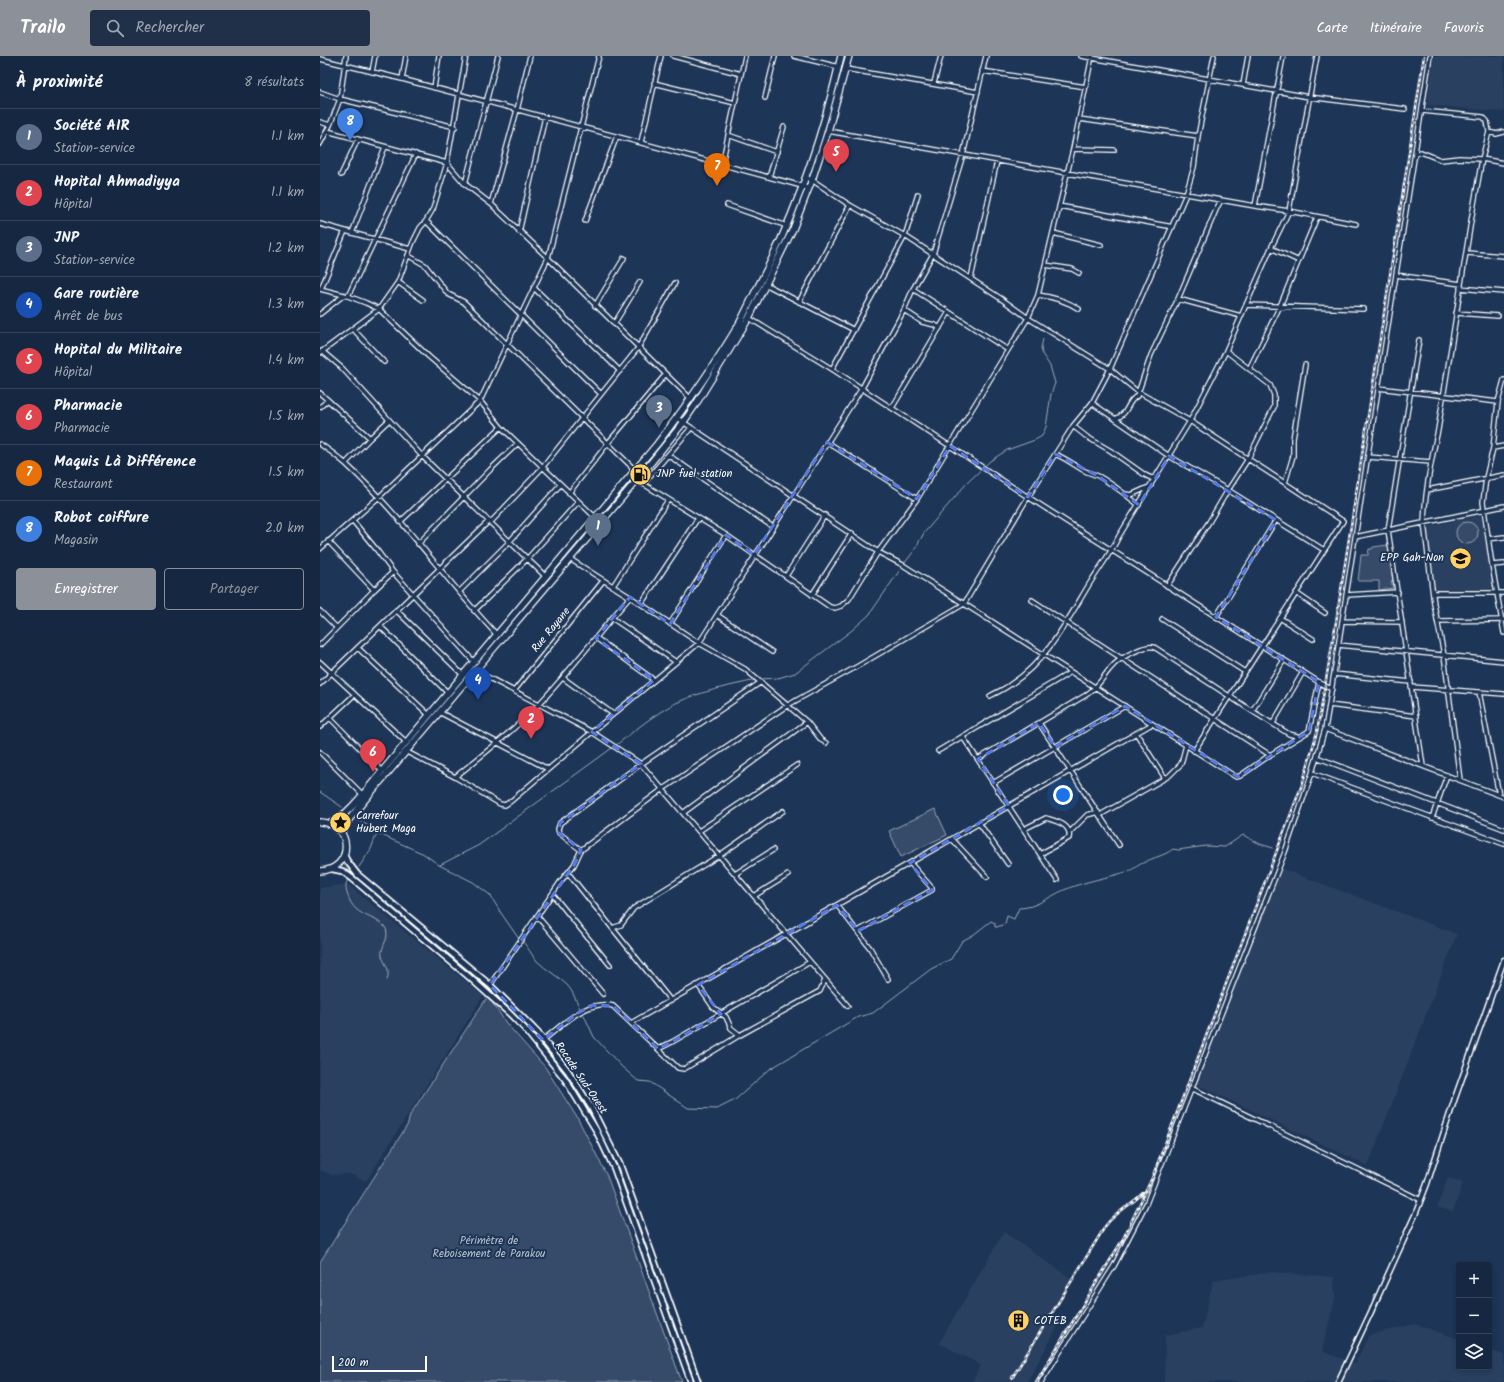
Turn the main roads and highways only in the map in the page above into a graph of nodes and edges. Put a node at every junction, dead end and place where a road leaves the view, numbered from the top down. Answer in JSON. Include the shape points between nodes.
{"nodes":[{"id":1,"x":841,"y":56,"type":"edge"},
{"id":2,"x":849,"y":56,"type":"edge"},
{"id":3,"x":320,"y":822,"type":"edge"},
{"id":4,"x":329,"y":824,"type":"junction"},
{"id":5,"x":341,"y":833,"type":"junction"},
{"id":6,"x":344,"y":855,"type":"junction"},
{"id":7,"x":332,"y":869,"type":"junction"},
{"id":8,"x":320,"y":871,"type":"edge"},
{"id":9,"x":691,"y":1382,"type":"edge"},
{"id":10,"x":698,"y":1382,"type":"edge"}],
"edges":[{"from":1,"to":4,"type":"main road","via":[[815,149],[787,226],[740,323],[691,399],[636,470],[382,771],[345,813]]},
{"from":2,"to":5,"type":"main road","via":[[828,131],[793,229],[749,318],[717,371],[683,423],[637,480],[355,812]]},
{"from":3,"to":4,"type":"main road"},
{"from":4,"to":5,"type":"main road"},
{"from":5,"to":6,"type":"main road","via":[[345,843]]},
{"from":6,"to":7,"type":"main road"},
{"from":6,"to":10,"type":"main road","name":"Rocade Sud-Ouest","via":[[357,874],[490,985],[527,1021],[568,1070],[591,1107],[617,1158]]},
{"from":7,"to":8,"type":"main road"},
{"from":7,"to":9,"type":"main road","name":"Rocade Sud-Ouest","via":[[340,870],[349,876],[473,980],[524,1028],[565,1079],[596,1130],[614,1168]]}]}
